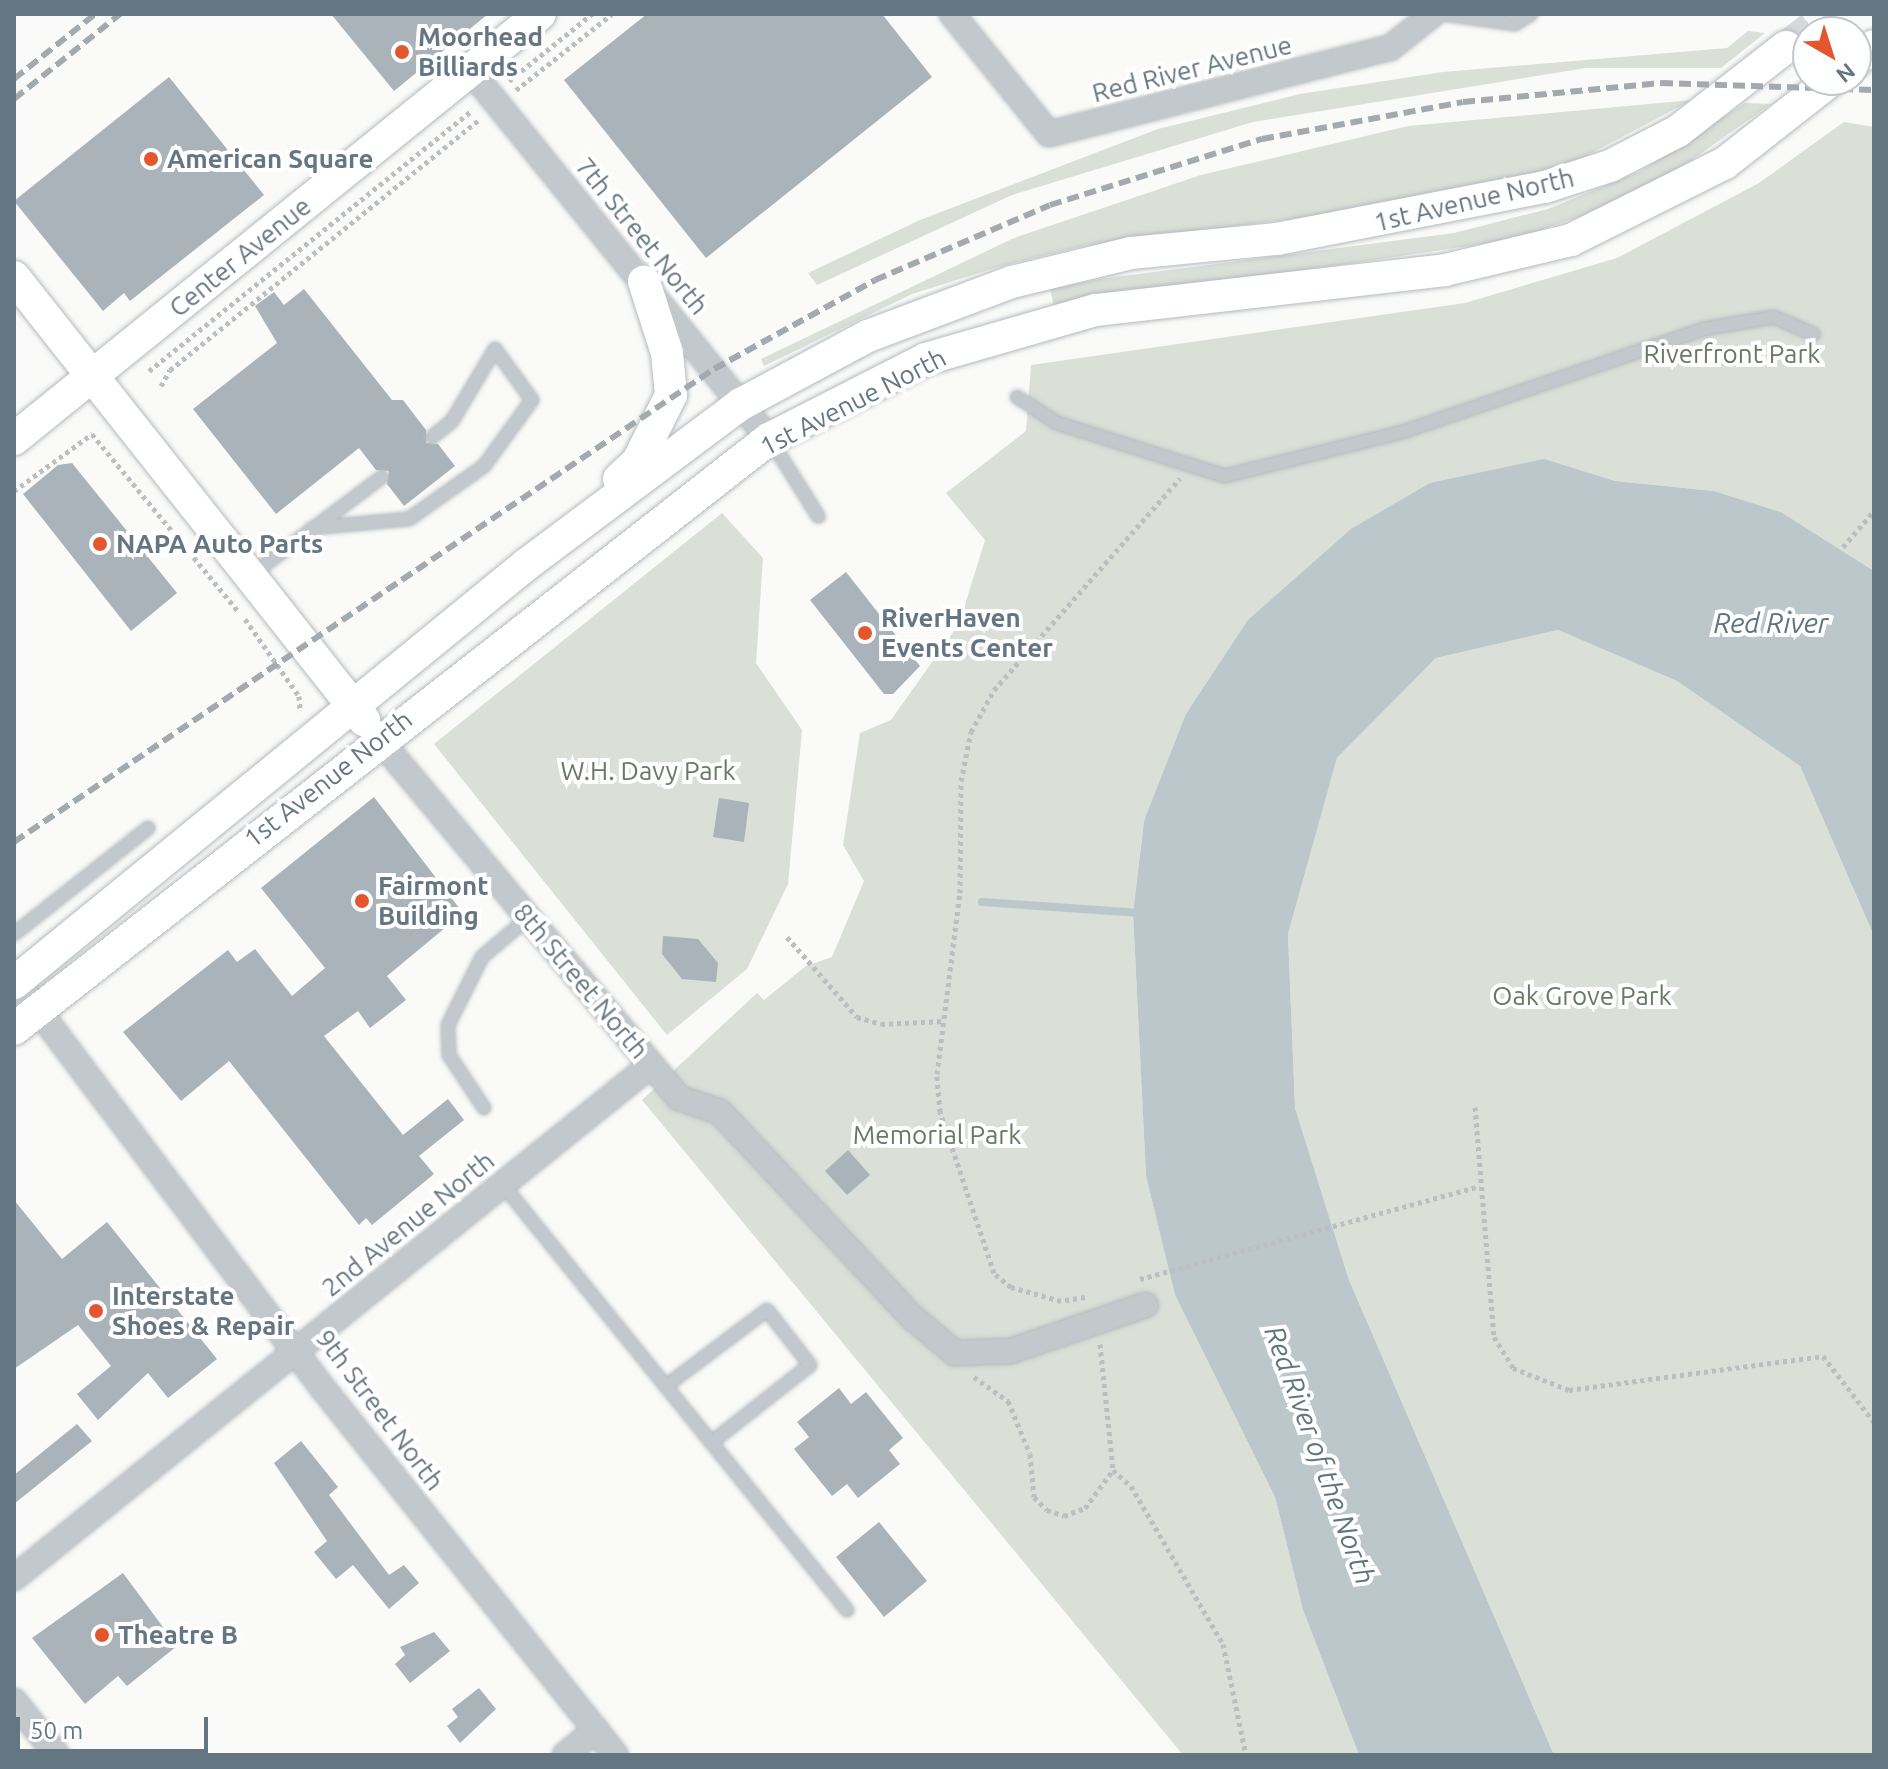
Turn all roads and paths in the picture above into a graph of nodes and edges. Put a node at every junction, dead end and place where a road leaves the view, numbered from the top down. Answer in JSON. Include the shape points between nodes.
{"nodes":[{"id":1,"x":540,"y":14,"type":"edge"},
{"id":2,"x":592,"y":14,"type":"edge"},
{"id":3,"x":612,"y":14,"type":"edge"},
{"id":4,"x":952,"y":14,"type":"edge"},
{"id":5,"x":1433,"y":14,"type":"edge"},
{"id":6,"x":1443,"y":14,"type":"edge"},
{"id":7,"x":1531,"y":14,"type":"edge"},
{"id":8,"x":1786,"y":47,"type":"tunnel mouth"},
{"id":9,"x":470,"y":70,"type":"junction"},
{"id":10,"x":1811,"y":96,"type":"edge"},
{"id":11,"x":495,"y":100,"type":"junction"},
{"id":12,"x":14,"y":277,"type":"edge"},
{"id":13,"x":644,"y":282,"type":"junction"},
{"id":14,"x":1813,"y":334,"type":"dead end"},
{"id":15,"x":149,"y":371,"type":"dead end"},
{"id":16,"x":91,"y":377,"type":"junction"},
{"id":17,"x":161,"y":386,"type":"dead end"},
{"id":18,"x":1017,"y":397,"type":"dead end"},
{"id":19,"x":741,"y":404,"type":"junction"},
{"id":20,"x":432,"y":437,"type":"dead end"},
{"id":21,"x":14,"y":439,"type":"edge"},
{"id":22,"x":769,"y":439,"type":"junction"},
{"id":23,"x":1192,"y":465,"type":"junction"},
{"id":24,"x":382,"y":477,"type":"dead end"},
{"id":25,"x":14,"y":491,"type":"edge"},
{"id":26,"x":1874,"y":511,"type":"edge"},
{"id":27,"x":818,"y":516,"type":"dead end"},
{"id":28,"x":312,"y":528,"type":"junction"},
{"id":29,"x":1843,"y":547,"type":"dead end"},
{"id":30,"x":527,"y":564,"type":"junction"},
{"id":31,"x":248,"y":578,"type":"junction"},
{"id":32,"x":352,"y":706,"type":"junction"},
{"id":33,"x":300,"y":709,"type":"dead end"},
{"id":34,"x":378,"y":738,"type":"junction"},
{"id":35,"x":148,"y":828,"type":"dead end"},
{"id":36,"x":528,"y":918,"type":"junction"},
{"id":37,"x":14,"y":934,"type":"edge"},
{"id":38,"x":787,"y":937,"type":"dead end"},
{"id":39,"x":15,"y":982,"type":"edge"},
{"id":40,"x":26,"y":1019,"type":"edge"},
{"id":41,"x":944,"y":1021,"type":"junction"},
{"id":42,"x":651,"y":1065,"type":"junction"},
{"id":43,"x":1475,"y":1107,"type":"dead end"},
{"id":44,"x":484,"y":1108,"type":"dead end"},
{"id":45,"x":503,"y":1185,"type":"junction"},
{"id":46,"x":1479,"y":1186,"type":"junction"},
{"id":47,"x":1132,"y":1282,"type":"dead end"},
{"id":48,"x":1100,"y":1293,"type":"dead end"},
{"id":49,"x":1087,"y":1297,"type":"junction"},
{"id":50,"x":1145,"y":1305,"type":"dead end"},
{"id":51,"x":1095,"y":1322,"type":"junction"},
{"id":52,"x":299,"y":1348,"type":"junction"},
{"id":53,"x":955,"y":1353,"type":"junction"},
{"id":54,"x":666,"y":1386,"type":"junction"},
{"id":55,"x":1874,"y":1422,"type":"edge"},
{"id":56,"x":712,"y":1442,"type":"junction"},
{"id":57,"x":1113,"y":1470,"type":"junction"},
{"id":58,"x":14,"y":1578,"type":"edge"},
{"id":59,"x":847,"y":1610,"type":"dead end"},
{"id":60,"x":14,"y":1701,"type":"edge"},
{"id":61,"x":596,"y":1730,"type":"junction"},
{"id":62,"x":57,"y":1755,"type":"edge"},
{"id":63,"x":565,"y":1755,"type":"edge"},
{"id":64,"x":616,"y":1755,"type":"edge"},
{"id":65,"x":1246,"y":1755,"type":"edge"}],
"edges":[{"from":1,"to":9,"type":"main road","name":"Center Avenue"},
{"from":2,"to":11,"type":"path"},
{"from":3,"to":11,"type":"path"},
{"from":4,"to":5,"type":"street","name":"Red River Avenue","via":[[1049,134],[1390,48]]},
{"from":6,"to":7,"type":"lane","via":[[1515,24]]},
{"from":8,"to":19,"type":"main road","name":"1st Avenue North","via":[[1678,131],[1610,166],[1420,216],[1131,253],[1012,282],[868,336]]},
{"from":9,"to":11,"type":"street","name":"7th Street North"},
{"from":9,"to":16,"type":"main road","name":"Center Avenue"},
{"from":10,"to":22,"type":"main road","name":"1st Avenue North","via":[[1725,163],[1571,240],[1445,270],[1096,310],[926,359]]},
{"from":11,"to":13,"type":"street","name":"7th Street North"},
{"from":11,"to":15,"type":"path"},
{"from":11,"to":17,"type":"path","via":[[170,370]]},
{"from":12,"to":16,"type":"main road","name":"8th Street North"},
{"from":13,"to":19,"type":"street","name":"7th Street North"},
{"from":13,"to":30,"type":"main road","via":[[667,353],[671,395],[638,461]]},
{"from":14,"to":23,"type":"lane","via":[[1774,317],[1703,329],[1403,432],[1225,476]]},
{"from":16,"to":21,"type":"main road","name":"Center Avenue"},
{"from":16,"to":31,"type":"main road","name":"8th Street North"},
{"from":18,"to":23,"type":"lane","via":[[1057,423]]},
{"from":19,"to":22,"type":"street","name":"7th Street North"},
{"from":19,"to":30,"type":"main road","name":"1st Avenue North"},
{"from":20,"to":28,"type":"lane","via":[[452,421],[495,349],[532,400],[484,466],[409,519]]},
{"from":22,"to":27,"type":"lane"},
{"from":22,"to":34,"type":"main road","name":"1st Avenue North"},
{"from":23,"to":41,"type":"path","via":[[994,690],[971,732],[961,781],[960,893]]},
{"from":24,"to":28,"type":"lane"},
{"from":25,"to":33,"type":"path","via":[[92,434],[245,619],[299,696]]},
{"from":26,"to":29,"type":"path"},
{"from":28,"to":31,"type":"lane"},
{"from":30,"to":32,"type":"main road","name":"1st Avenue North"},
{"from":31,"to":32,"type":"main road","name":"8th Street North"},
{"from":32,"to":34,"type":"main road","name":"8th Street North"},
{"from":32,"to":39,"type":"main road","name":"1st Avenue North"},
{"from":34,"to":36,"type":"street","name":"8th Street North"},
{"from":34,"to":40,"type":"main road","name":"1st Avenue North"},
{"from":35,"to":37,"type":"lane"},
{"from":36,"to":42,"type":"street","name":"8th Street North"},
{"from":36,"to":44,"type":"lane","via":[[482,957],[448,1025],[449,1055]]},
{"from":38,"to":41,"type":"path","via":[[857,1017],[881,1024]]},
{"from":39,"to":40,"type":"street","name":"9th Street North"},
{"from":40,"to":52,"type":"street","name":"9th Street North"},
{"from":41,"to":49,"type":"path","via":[[940,1112],[986,1259],[1011,1287],[1061,1301]]},
{"from":42,"to":45,"type":"street","name":"2nd Avenue North"},
{"from":42,"to":53,"type":"street","name":"8th Street North","via":[[679,1098],[720,1112],[913,1318]]},
{"from":43,"to":46,"type":"path"},
{"from":45,"to":52,"type":"street","name":"2nd Avenue North"},
{"from":45,"to":54,"type":"lane"},
{"from":46,"to":47,"type":"path"},
{"from":46,"to":55,"type":"path","via":[[1494,1337],[1513,1368],[1569,1390],[1823,1356]]},
{"from":48,"to":49,"type":"path"},
{"from":49,"to":51,"type":"path"},
{"from":50,"to":51,"type":"street"},
{"from":51,"to":53,"type":"street","via":[[1011,1351]]},
{"from":51,"to":57,"type":"path"},
{"from":52,"to":58,"type":"street","name":"2nd Avenue North"},
{"from":52,"to":61,"type":"street","name":"9th Street North","via":[[321,1386]]},
{"from":53,"to":57,"type":"path","via":[[980,1385],[1008,1401],[1030,1454],[1034,1497],[1047,1510],[1064,1516],[1085,1508]]},
{"from":54,"to":56,"type":"lane"},
{"from":54,"to":56,"type":"lane","via":[[767,1310],[810,1365]]},
{"from":56,"to":59,"type":"lane"},
{"from":57,"to":65,"type":"path","via":[[1131,1486],[1223,1644]]},
{"from":60,"to":62,"type":"street"},
{"from":61,"to":63,"type":"street"},
{"from":61,"to":64,"type":"street","name":"9th Street North"}]}
